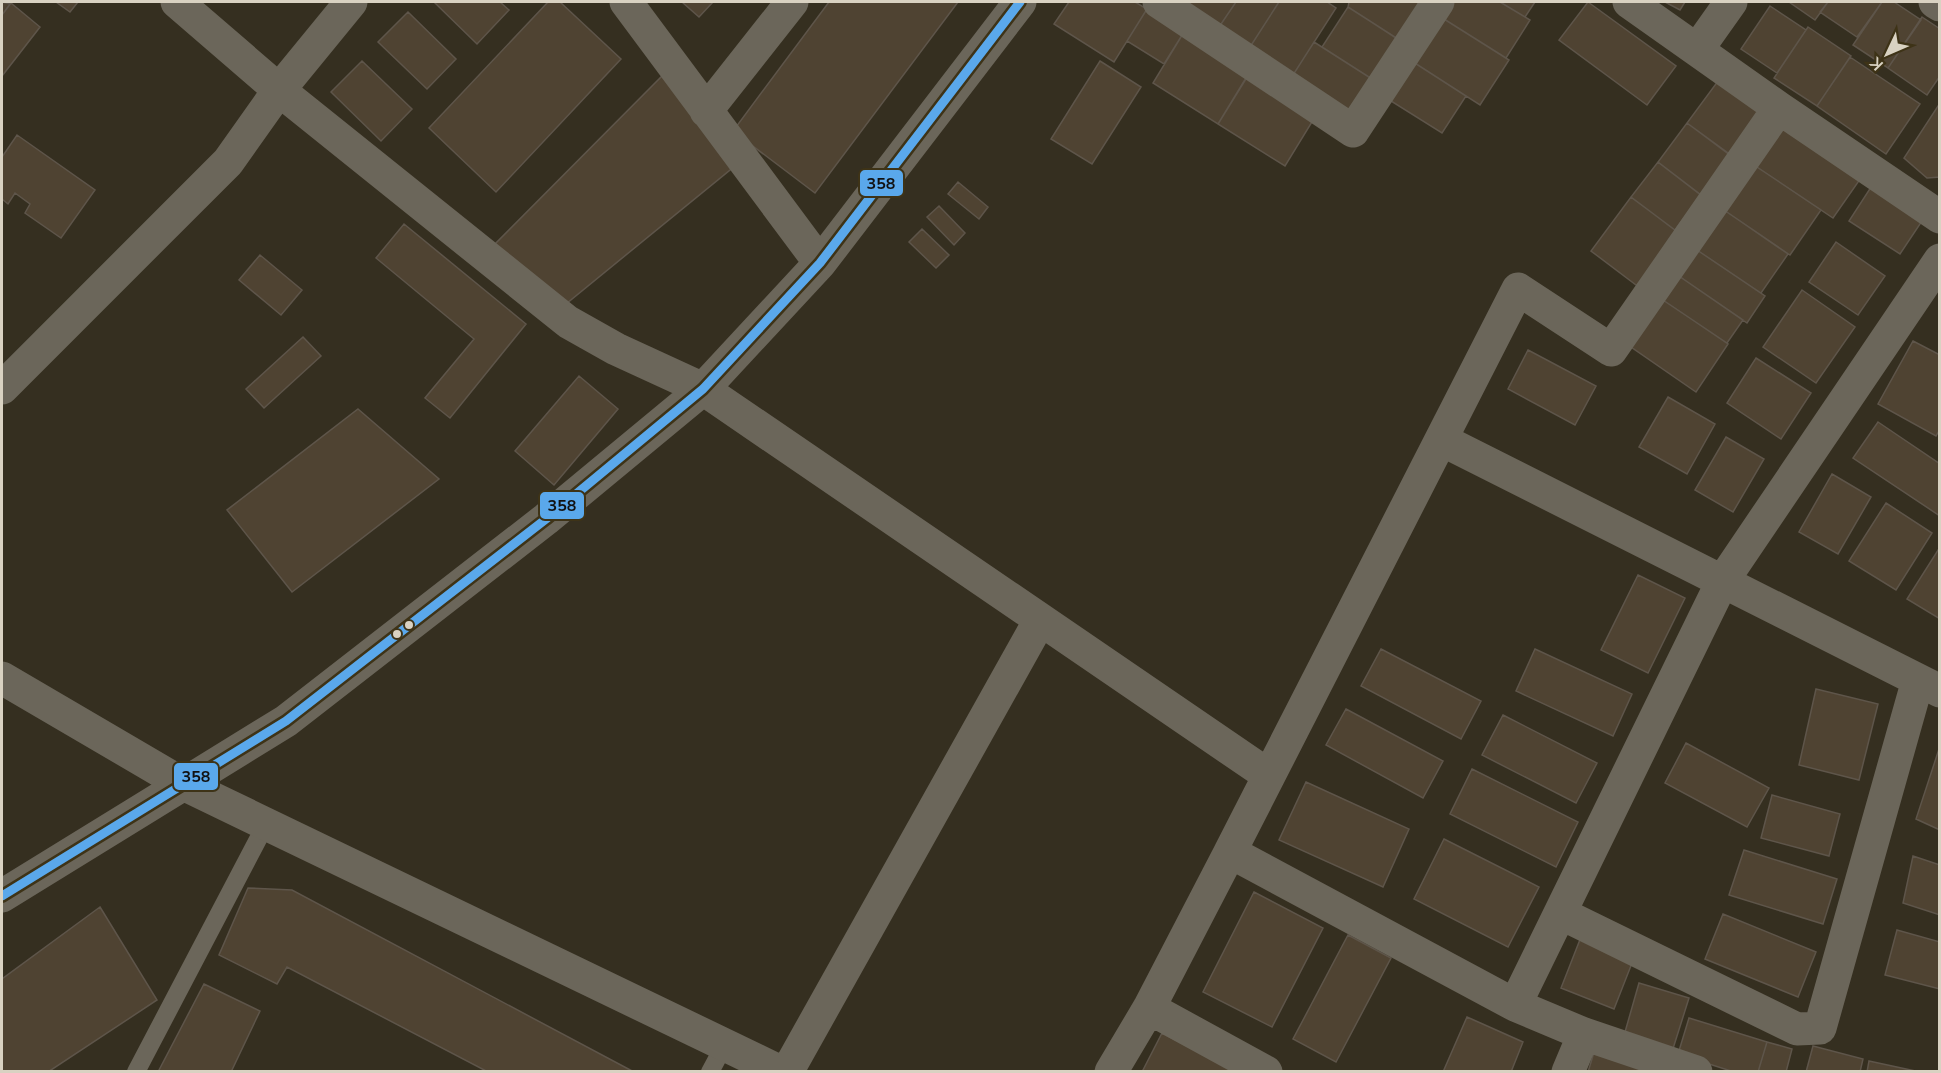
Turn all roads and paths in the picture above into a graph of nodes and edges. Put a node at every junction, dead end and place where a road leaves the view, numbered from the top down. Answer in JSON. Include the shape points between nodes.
{"nodes":[{"id":1,"x":351,"y":2,"type":"edge"},
{"id":2,"x":626,"y":2,"type":"edge"},
{"id":3,"x":792,"y":2,"type":"edge"},
{"id":4,"x":1020,"y":2,"type":"edge"},
{"id":5,"x":1159,"y":2,"type":"edge"},
{"id":6,"x":1438,"y":2,"type":"edge"},
{"id":7,"x":1629,"y":2,"type":"edge"},
{"id":8,"x":1731,"y":2,"type":"edge"},
{"id":9,"x":1935,"y":2,"type":"edge"},
{"id":10,"x":1940,"y":5,"type":"edge"},
{"id":11,"x":190,"y":6,"type":"edge"},
{"id":12,"x":1697,"y":50,"type":"junction"},
{"id":13,"x":279,"y":90,"type":"junction"},
{"id":14,"x":1779,"y":108,"type":"junction"},
{"id":15,"x":706,"y":111,"type":"junction"},
{"id":16,"x":1940,"y":217,"type":"edge"},
{"id":17,"x":1940,"y":260,"type":"edge"},
{"id":18,"x":820,"y":263,"type":"junction"},
{"id":19,"x":2,"y":388,"type":"edge"},
{"id":20,"x":703,"y":389,"type":"junction"},
{"id":21,"x":1442,"y":440,"type":"junction"},
{"id":22,"x":1722,"y":582,"type":"junction"},
{"id":23,"x":1040,"y":620,"type":"junction"},
{"id":24,"x":2,"y":678,"type":"edge"},
{"id":25,"x":1929,"y":686,"type":"edge"},
{"id":26,"x":1268,"y":776,"type":"junction"},
{"id":27,"x":183,"y":784,"type":"junction"},
{"id":28,"x":266,"y":824,"type":"junction"},
{"id":29,"x":1230,"y":852,"type":"junction"},
{"id":30,"x":2,"y":896,"type":"edge"},
{"id":31,"x":1562,"y":914,"type":"junction"},
{"id":32,"x":1515,"y":1005,"type":"junction"},
{"id":33,"x":1149,"y":1008,"type":"junction"},
{"id":34,"x":1584,"y":1034,"type":"junction"},
{"id":35,"x":718,"y":1058,"type":"edge"},
{"id":36,"x":136,"y":1071,"type":"edge"},
{"id":37,"x":781,"y":1071,"type":"edge"},
{"id":38,"x":787,"y":1071,"type":"edge"},
{"id":39,"x":1111,"y":1071,"type":"edge"},
{"id":40,"x":1266,"y":1071,"type":"edge"},
{"id":41,"x":1568,"y":1071,"type":"edge"},
{"id":42,"x":1696,"y":1071,"type":"edge"}],
"edges":[{"from":1,"to":13,"type":"street"},
{"from":2,"to":15,"type":"street"},
{"from":3,"to":15,"type":"street"},
{"from":4,"to":18,"type":"street"},
{"from":5,"to":6,"type":"street","via":[[1353,131]]},
{"from":7,"to":12,"type":"street"},
{"from":8,"to":12,"type":"street"},
{"from":9,"to":10,"type":"street"},
{"from":11,"to":13,"type":"street"},
{"from":12,"to":14,"type":"street"},
{"from":13,"to":19,"type":"street","via":[[228,162]]},
{"from":13,"to":20,"type":"street","via":[[568,322]]},
{"from":14,"to":16,"type":"street"},
{"from":14,"to":21,"type":"street","via":[[1611,350],[1518,289]]},
{"from":15,"to":18,"type":"street"},
{"from":17,"to":22,"type":"street"},
{"from":18,"to":20,"type":"street"},
{"from":20,"to":23,"type":"street"},
{"from":20,"to":27,"type":"street","via":[[546,519],[286,721]]},
{"from":21,"to":22,"type":"street"},
{"from":21,"to":26,"type":"street"},
{"from":22,"to":25,"type":"street"},
{"from":22,"to":31,"type":"street","via":[[1615,797]]},
{"from":23,"to":26,"type":"street"},
{"from":23,"to":38,"type":"street"},
{"from":24,"to":27,"type":"street"},
{"from":25,"to":31,"type":"street","via":[[1820,1028],[1797,1029]]},
{"from":26,"to":29,"type":"street"},
{"from":27,"to":28,"type":"street"},
{"from":27,"to":30,"type":"street"},
{"from":28,"to":35,"type":"street"},
{"from":28,"to":36,"type":"lane"},
{"from":29,"to":32,"type":"street"},
{"from":29,"to":33,"type":"street"},
{"from":31,"to":32,"type":"street"},
{"from":32,"to":34,"type":"street"},
{"from":33,"to":39,"type":"street"},
{"from":33,"to":40,"type":"street"},
{"from":34,"to":41,"type":"street"},
{"from":34,"to":42,"type":"street"},
{"from":35,"to":37,"type":"street"}]}
